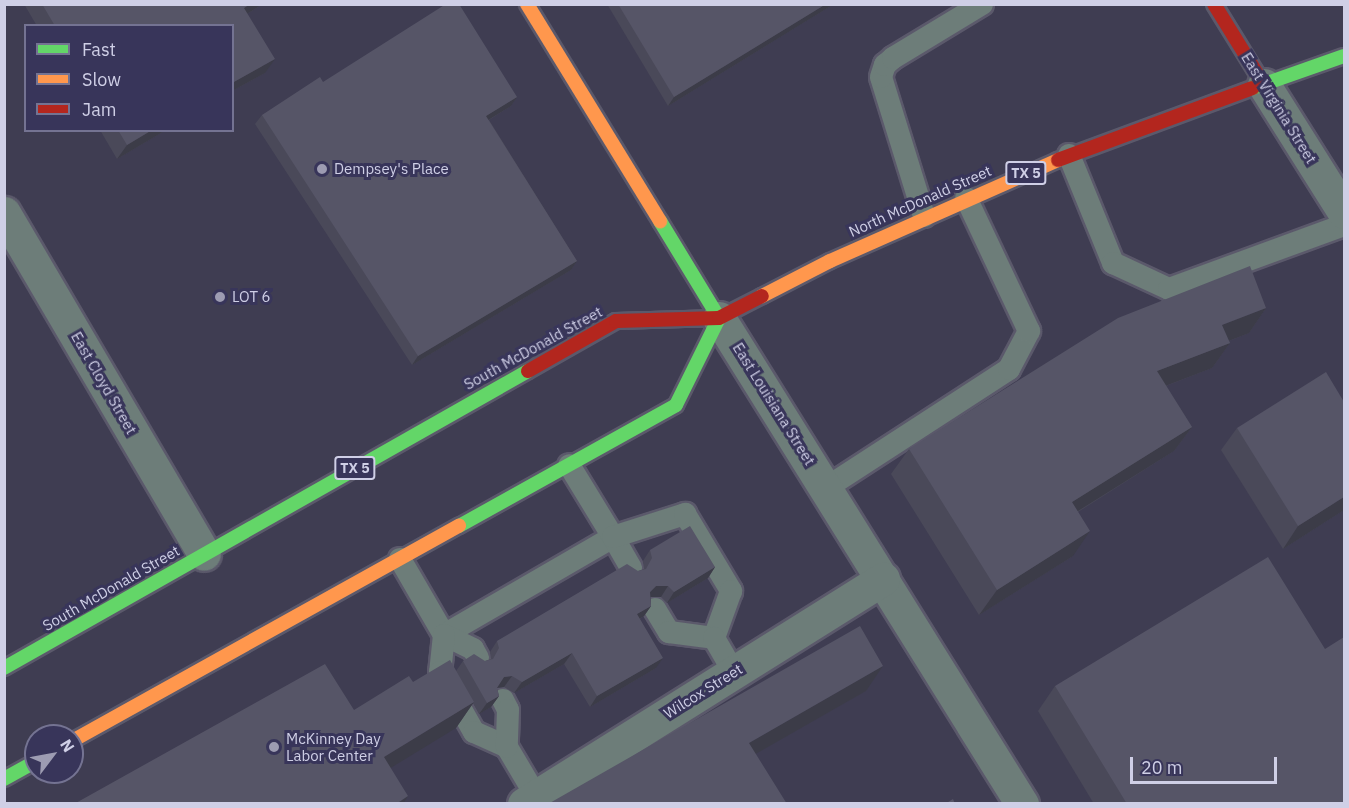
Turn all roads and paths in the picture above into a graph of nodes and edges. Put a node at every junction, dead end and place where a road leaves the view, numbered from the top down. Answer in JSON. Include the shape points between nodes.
{"nodes":[{"id":1,"x":526,"y":4,"type":"edge"},
{"id":2,"x":982,"y":4,"type":"edge"},
{"id":3,"x":1215,"y":4,"type":"edge"},
{"id":4,"x":1344,"y":56,"type":"edge"},
{"id":5,"x":1264,"y":85,"type":"junction"},
{"id":6,"x":1069,"y":155,"type":"junction"},
{"id":7,"x":966,"y":198,"type":"junction"},
{"id":8,"x":1344,"y":212,"type":"edge"},
{"id":9,"x":4,"y":213,"type":"edge"},
{"id":10,"x":924,"y":216,"type":"junction"},
{"id":11,"x":1344,"y":225,"type":"edge"},
{"id":12,"x":719,"y":318,"type":"junction"},
{"id":13,"x":569,"y":465,"type":"junction"},
{"id":14,"x":825,"y":488,"type":"junction"},
{"id":15,"x":613,"y":537,"type":"junction"},
{"id":16,"x":204,"y":554,"type":"junction"},
{"id":17,"x":400,"y":559,"type":"junction"},
{"id":18,"x":631,"y":568,"type":"edge"},
{"id":19,"x":883,"y":579,"type":"junction"},
{"id":20,"x":655,"y":609,"type":"dead end"},
{"id":21,"x":444,"y":635,"type":"junction"},
{"id":22,"x":714,"y":638,"type":"junction"},
{"id":23,"x":478,"y":658,"type":"edge"},
{"id":24,"x":4,"y":668,"type":"edge"},
{"id":25,"x":734,"y":672,"type":"junction"},
{"id":26,"x":502,"y":700,"type":"dead end"},
{"id":27,"x":84,"y":734,"type":"edge"},
{"id":28,"x":507,"y":747,"type":"junction"},
{"id":29,"x":24,"y":768,"type":"edge"},
{"id":30,"x":4,"y":779,"type":"edge"},
{"id":31,"x":530,"y":800,"type":"edge"},
{"id":32,"x":1022,"y":804,"type":"edge"}],
"edges":[{"from":1,"to":12,"type":"main road","name":"East Louisiana Street"},
{"from":2,"to":10,"type":"lane","via":[[893,58],[885,65],[881,77]]},
{"from":3,"to":5,"type":"main road","name":"East Virginia Street"},
{"from":4,"to":5,"type":"main road","name":"North McDonald Street","number":"TX 5"},
{"from":5,"to":6,"type":"main road","name":"North McDonald Street","number":"TX 5"},
{"from":5,"to":8,"type":"street","name":"East Virginia Street"},
{"from":6,"to":7,"type":"main road","name":"North McDonald Street","number":"TX 5"},
{"from":6,"to":11,"type":"lane","via":[[1113,263],[1168,289]]},
{"from":7,"to":10,"type":"main road","name":"North McDonald Street","number":"TX 5"},
{"from":7,"to":14,"type":"lane","via":[[1029,331],[1009,369]]},
{"from":9,"to":16,"type":"street","name":"East Cloyd Street"},
{"from":10,"to":12,"type":"main road","name":"North McDonald Street","number":"TX 5"},
{"from":12,"to":13,"type":"main road","via":[[675,405]]},
{"from":12,"to":14,"type":"street","name":"East Louisiana Street"},
{"from":12,"to":16,"type":"main road","name":"South McDonald Street","number":"TX 5","via":[[616,321]]},
{"from":13,"to":15,"type":"lane"},
{"from":13,"to":17,"type":"main road"},
{"from":14,"to":19,"type":"street","name":"East Louisiana Street"},
{"from":15,"to":18,"type":"lane"},
{"from":15,"to":21,"type":"lane"},
{"from":15,"to":22,"type":"lane","via":[[685,514],[731,591]]},
{"from":16,"to":24,"type":"main road","name":"South McDonald Street","number":"TX 5"},
{"from":17,"to":21,"type":"lane"},
{"from":17,"to":27,"type":"main road"},
{"from":19,"to":25,"type":"street","name":"Wilcox Street"},
{"from":19,"to":32,"type":"street","name":"East Louisiana Street"},
{"from":20,"to":22,"type":"lane","via":[[669,632]]},
{"from":21,"to":23,"type":"lane","via":[[472,649]]},
{"from":21,"to":28,"type":"lane","via":[[440,672],[474,732]]},
{"from":22,"to":25,"type":"lane"},
{"from":25,"to":31,"type":"street","name":"Wilcox Street"},
{"from":26,"to":28,"type":"lane","via":[[508,710]]},
{"from":28,"to":31,"type":"lane"},
{"from":29,"to":30,"type":"main road"}]}
